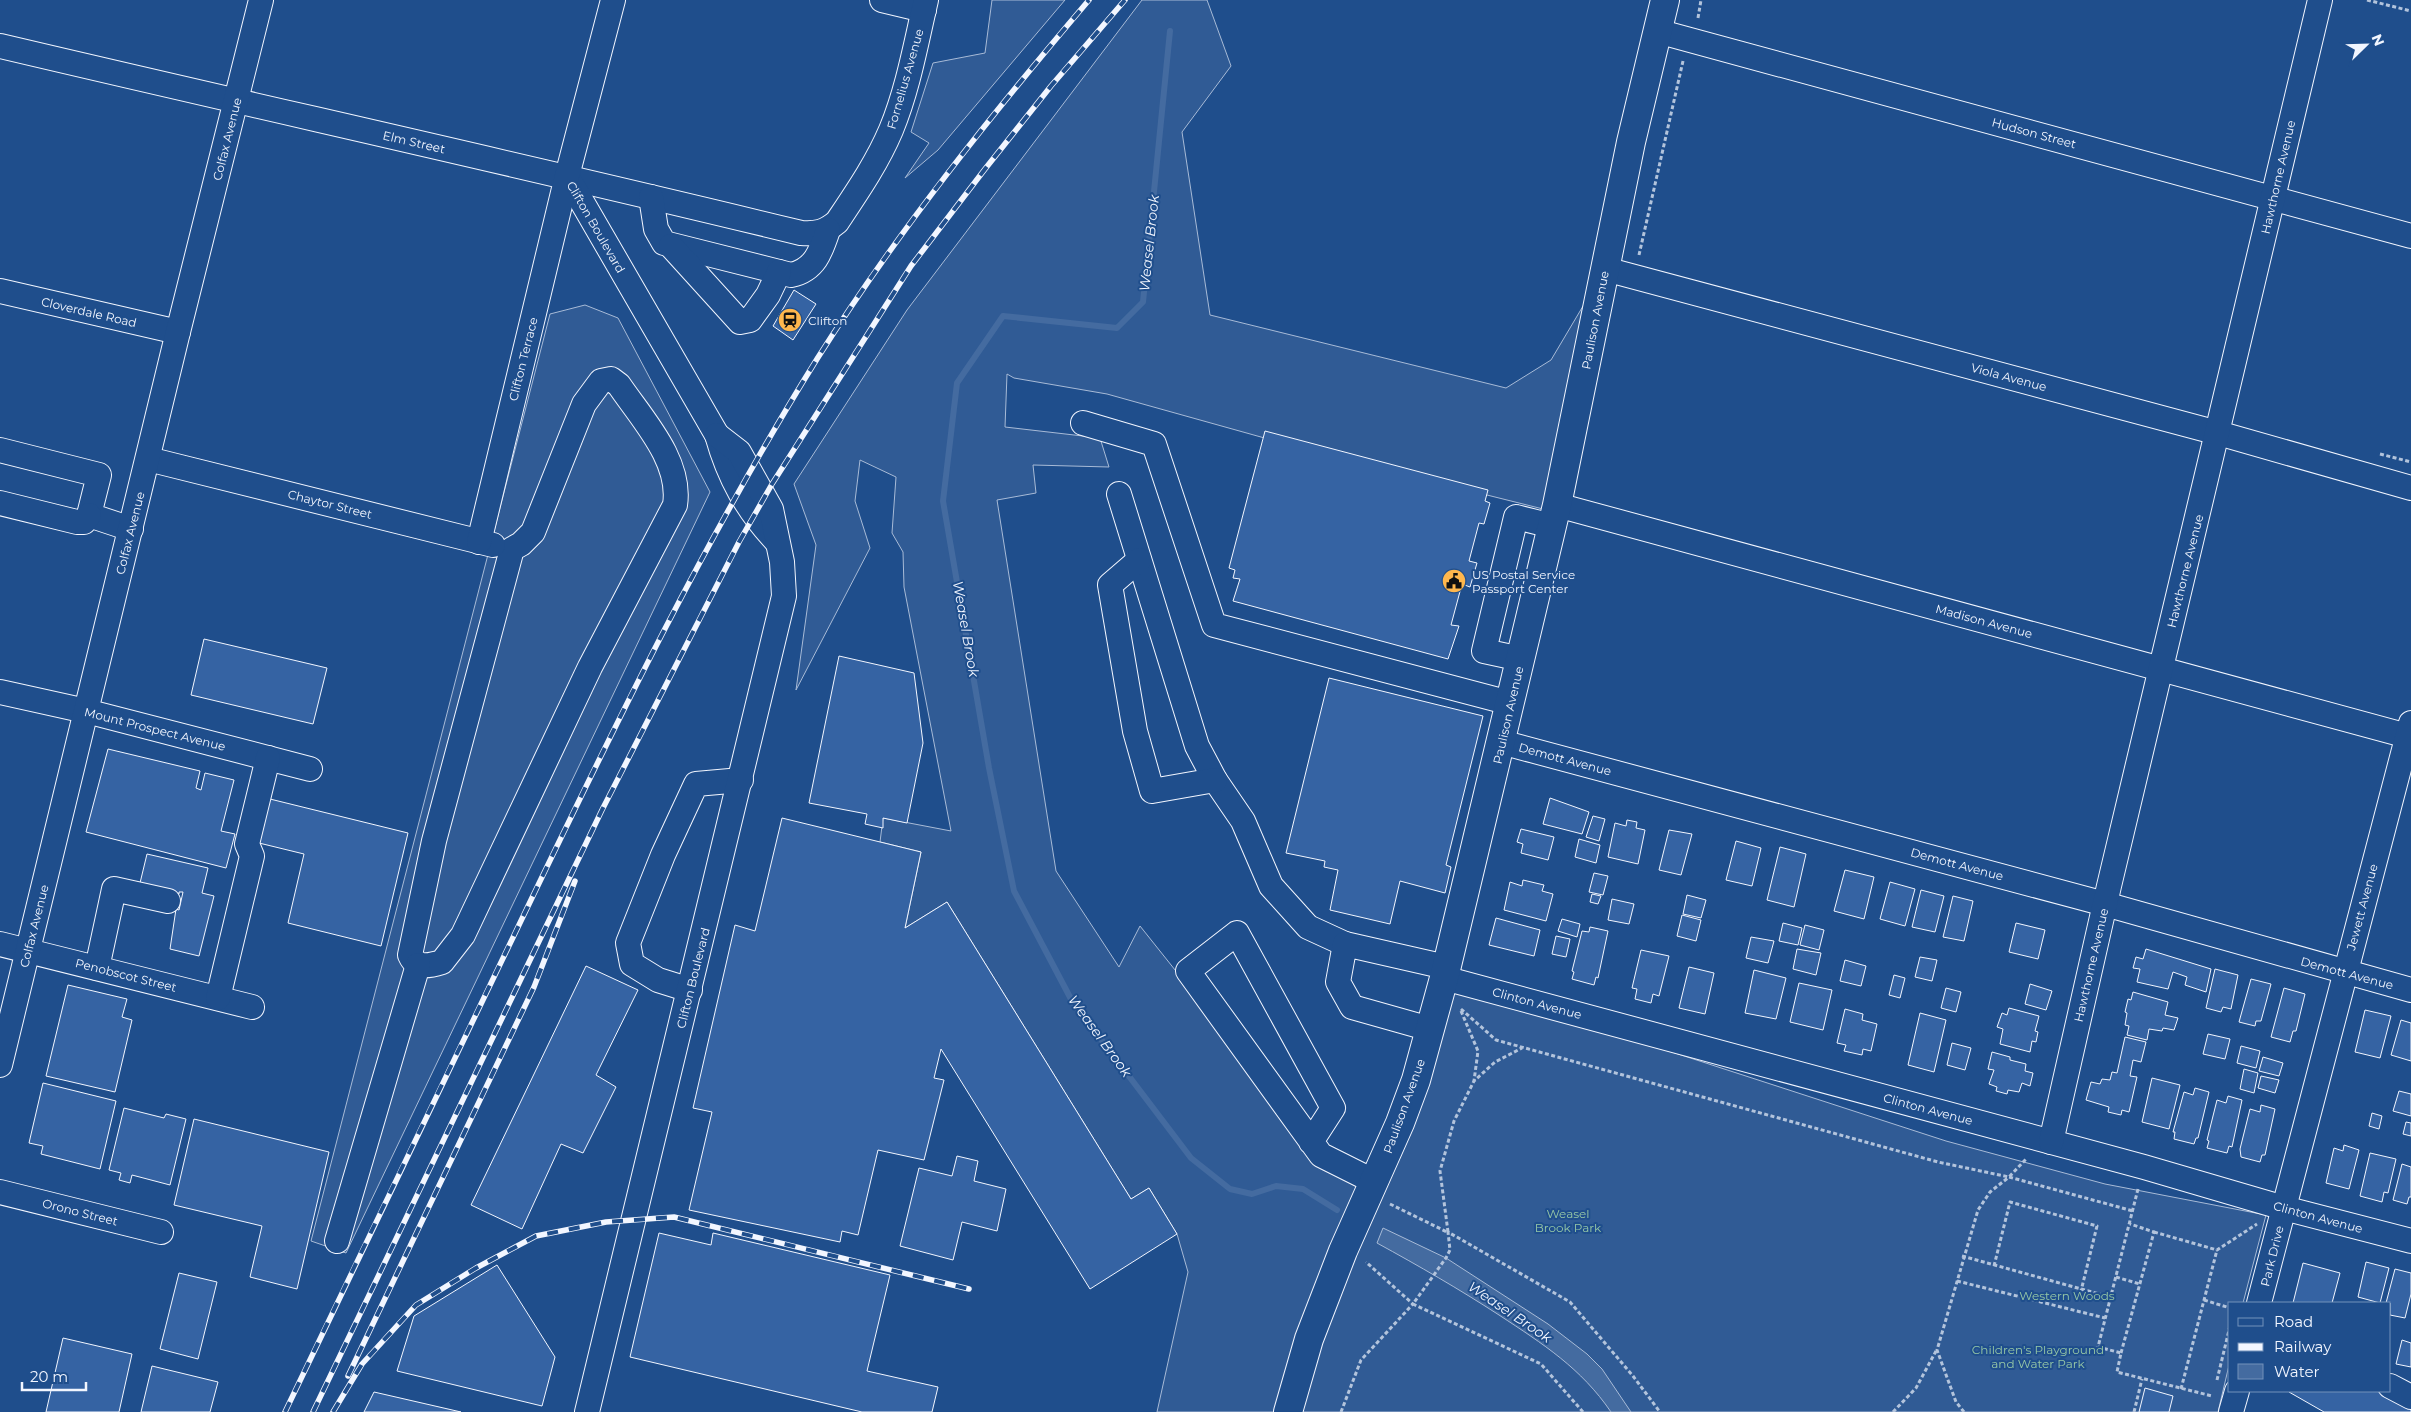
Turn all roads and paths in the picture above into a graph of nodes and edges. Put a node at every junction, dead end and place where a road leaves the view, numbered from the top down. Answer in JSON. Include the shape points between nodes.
{"nodes":[{"id":1,"x":261,"y":0,"type":"edge"},
{"id":2,"x":613,"y":0,"type":"edge"},
{"id":3,"x":882,"y":0,"type":"edge"},
{"id":4,"x":1665,"y":0,"type":"edge"},
{"id":5,"x":2320,"y":0,"type":"edge"},
{"id":6,"x":2367,"y":0,"type":"edge"},
{"id":7,"x":925,"y":5,"type":"edge"},
{"id":8,"x":2411,"y":11,"type":"edge"},
{"id":9,"x":1657,"y":31,"type":"junction"},
{"id":10,"x":0,"y":46,"type":"edge"},
{"id":11,"x":1684,"y":61,"type":"dead end"},
{"id":12,"x":236,"y":102,"type":"junction"},
{"id":13,"x":567,"y":176,"type":"junction"},
{"id":14,"x":651,"y":197,"type":"junction"},
{"id":15,"x":2273,"y":197,"type":"junction"},
{"id":16,"x":828,"y":230,"type":"junction"},
{"id":17,"x":2411,"y":236,"type":"edge"},
{"id":18,"x":671,"y":246,"type":"junction"},
{"id":19,"x":1638,"y":260,"type":"dead end"},
{"id":20,"x":1605,"y":269,"type":"junction"},
{"id":21,"x":780,"y":272,"type":"junction"},
{"id":22,"x":0,"y":291,"type":"edge"},
{"id":23,"x":178,"y":332,"type":"junction"},
{"id":24,"x":1082,"y":423,"type":"dead end"},
{"id":25,"x":2218,"y":433,"type":"junction"},
{"id":26,"x":0,"y":450,"type":"edge"},
{"id":27,"x":148,"y":459,"type":"junction"},
{"id":28,"x":2411,"y":488,"type":"edge"},
{"id":29,"x":1119,"y":494,"type":"dead end"},
{"id":30,"x":0,"y":503,"type":"edge"},
{"id":31,"x":1554,"y":515,"type":"junction"},
{"id":32,"x":89,"y":516,"type":"junction"},
{"id":33,"x":131,"y":529,"type":"junction"},
{"id":34,"x":479,"y":542,"type":"junction"},
{"id":35,"x":512,"y":550,"type":"junction"},
{"id":36,"x":1139,"y":560,"type":"junction"},
{"id":37,"x":1521,"y":660,"type":"junction"},
{"id":38,"x":2161,"y":669,"type":"junction"},
{"id":39,"x":0,"y":692,"type":"edge"},
{"id":40,"x":1510,"y":703,"type":"junction"},
{"id":41,"x":86,"y":712,"type":"junction"},
{"id":42,"x":2410,"y":732,"type":"edge"},
{"id":43,"x":1501,"y":742,"type":"junction"},
{"id":44,"x":268,"y":758,"type":"junction"},
{"id":45,"x":310,"y":769,"type":"dead end"},
{"id":46,"x":741,"y":780,"type":"junction"},
{"id":47,"x":1216,"y":780,"type":"junction"},
{"id":48,"x":168,"y":901,"type":"dead end"},
{"id":49,"x":2105,"y":904,"type":"junction"},
{"id":50,"x":0,"y":944,"type":"edge"},
{"id":51,"x":1345,"y":944,"type":"junction"},
{"id":52,"x":28,"y":951,"type":"junction"},
{"id":53,"x":418,"y":965,"type":"junction"},
{"id":54,"x":97,"y":968,"type":"junction"},
{"id":55,"x":1445,"y":973,"type":"junction"},
{"id":56,"x":2344,"y":973,"type":"junction"},
{"id":57,"x":690,"y":990,"type":"junction"},
{"id":58,"x":2411,"y":990,"type":"edge"},
{"id":59,"x":218,"y":998,"type":"junction"},
{"id":60,"x":252,"y":1007,"type":"dead end"},
{"id":61,"x":1468,"y":1007,"type":"dead end"},
{"id":62,"x":1456,"y":1013,"type":"dead end"},
{"id":63,"x":1430,"y":1029,"type":"junction"},
{"id":64,"x":1522,"y":1048,"type":"junction"},
{"id":65,"x":0,"y":1065,"type":"edge"},
{"id":66,"x":1474,"y":1081,"type":"junction"},
{"id":67,"x":1311,"y":1142,"type":"junction"},
{"id":68,"x":2051,"y":1142,"type":"junction"},
{"id":69,"x":2018,"y":1155,"type":"dead end"},
{"id":70,"x":2036,"y":1161,"type":"dead end"},
{"id":71,"x":2020,"y":1166,"type":"dead end"},
{"id":72,"x":2009,"y":1177,"type":"junction"},
{"id":73,"x":2129,"y":1187,"type":"dead end"},
{"id":74,"x":1384,"y":1188,"type":"junction"},
{"id":75,"x":2138,"y":1189,"type":"junction"},
{"id":76,"x":0,"y":1192,"type":"edge"},
{"id":77,"x":2148,"y":1192,"type":"dead end"},
{"id":78,"x":2284,"y":1208,"type":"junction"},
{"id":79,"x":2133,"y":1211,"type":"junction"},
{"id":80,"x":2248,"y":1221,"type":"dead end"},
{"id":81,"x":2258,"y":1223,"type":"junction"},
{"id":82,"x":2130,"y":1224,"type":"junction"},
{"id":83,"x":161,"y":1232,"type":"dead end"},
{"id":84,"x":1448,"y":1232,"type":"junction"},
{"id":85,"x":2154,"y":1232,"type":"junction"},
{"id":86,"x":2255,"y":1232,"type":"dead end"},
{"id":87,"x":337,"y":1241,"type":"dead end"},
{"id":88,"x":2411,"y":1241,"type":"edge"},
{"id":89,"x":2218,"y":1250,"type":"junction"},
{"id":90,"x":1962,"y":1256,"type":"junction"},
{"id":91,"x":1366,"y":1262,"type":"dead end"},
{"id":92,"x":1994,"y":1266,"type":"junction"},
{"id":93,"x":2116,"y":1277,"type":"junction"},
{"id":94,"x":1956,"y":1281,"type":"junction"},
{"id":95,"x":2140,"y":1284,"type":"junction"},
{"id":96,"x":2081,"y":1290,"type":"junction"},
{"id":97,"x":2110,"y":1297,"type":"junction"},
{"id":98,"x":2204,"y":1300,"type":"junction"},
{"id":99,"x":2259,"y":1302,"type":"edge"},
{"id":100,"x":1413,"y":1304,"type":"junction"},
{"id":101,"x":2228,"y":1307,"type":"edge"},
{"id":102,"x":2106,"y":1318,"type":"junction"},
{"id":103,"x":2228,"y":1334,"type":"edge"},
{"id":104,"x":1937,"y":1350,"type":"junction"},
{"id":105,"x":2121,"y":1353,"type":"junction"},
{"id":106,"x":2142,"y":1378,"type":"junction"},
{"id":107,"x":2391,"y":1387,"type":"edge"},
{"id":108,"x":2181,"y":1389,"type":"junction"},
{"id":109,"x":2236,"y":1392,"type":"edge"},
{"id":110,"x":2213,"y":1396,"type":"junction"},
{"id":111,"x":2411,"y":1397,"type":"edge"},
{"id":112,"x":2221,"y":1408,"type":"edge"},
{"id":113,"x":590,"y":1411,"type":"edge"},
{"id":114,"x":1288,"y":1412,"type":"edge"},
{"id":115,"x":1341,"y":1412,"type":"edge"},
{"id":116,"x":1582,"y":1412,"type":"edge"},
{"id":117,"x":1660,"y":1412,"type":"edge"},
{"id":118,"x":1893,"y":1412,"type":"edge"},
{"id":119,"x":1964,"y":1412,"type":"edge"},
{"id":120,"x":2134,"y":1412,"type":"edge"}],
"edges":[{"from":1,"to":12,"type":"street","name":"Colfax Avenue"},
{"from":2,"to":13,"type":"street","name":"Clifton Boulevard"},
{"from":3,"to":7,"type":"street"},
{"from":4,"to":9,"type":"main road","name":"Paulison Avenue"},
{"from":5,"to":15,"type":"street","name":"Hawthorne Avenue"},
{"from":6,"to":8,"type":"path"},
{"from":7,"to":16,"type":"street","name":"Fornelius Avenue","via":[[892,128],[858,192]]},
{"from":9,"to":15,"type":"street","name":"Hudson Street"},
{"from":9,"to":20,"type":"main road","name":"Paulison Avenue"},
{"from":10,"to":12,"type":"street","name":"Elm Street"},
{"from":11,"to":19,"type":"path"},
{"from":12,"to":13,"type":"street","name":"Elm Street"},
{"from":12,"to":23,"type":"street","name":"Colfax Avenue"},
{"from":13,"to":14,"type":"street","name":"Elm Street"},
{"from":13,"to":34,"type":"street","name":"Clifton Terrace"},
{"from":13,"to":46,"type":"street","name":"Clifton Boulevard","via":[[717,435],[739,452],[771,509],[782,562],[784,596]]},
{"from":14,"to":16,"type":"street","name":"Elm Street","via":[[801,233],[816,234]]},
{"from":14,"to":18,"type":"street","via":[[656,229],[664,243]]},
{"from":15,"to":17,"type":"street","name":"Hudson Street"},
{"from":15,"to":25,"type":"street","name":"Hawthorne Avenue"},
{"from":16,"to":21,"type":"street","via":[[820,255],[812,264],[791,275]]},
{"from":18,"to":21,"type":"street"},
{"from":18,"to":21,"type":"street","via":[[740,322],[750,320]]},
{"from":20,"to":25,"type":"street","name":"Viola Avenue"},
{"from":20,"to":31,"type":"main road","name":"Paulison Avenue"},
{"from":22,"to":23,"type":"street","name":"Cloverdale Road"},
{"from":23,"to":27,"type":"street","name":"Colfax Avenue"},
{"from":24,"to":40,"type":"street","via":[[1154,444],[1214,625]]},
{"from":25,"to":28,"type":"street","name":"Viola Avenue"},
{"from":25,"to":38,"type":"street","name":"Hawthorne Avenue"},
{"from":26,"to":32,"type":"street","via":[[99,475]]},
{"from":27,"to":33,"type":"street","name":"Colfax Avenue"},
{"from":27,"to":34,"type":"street","name":"Chaytor Street"},
{"from":29,"to":36,"type":"street","name":"Clinton Avenue"},
{"from":30,"to":32,"type":"street","via":[[81,523]]},
{"from":31,"to":37,"type":"main road","name":"Paulison Avenue"},
{"from":31,"to":37,"type":"street","name":"Madison Avenue","via":[[1516,517],[1484,651]]},
{"from":31,"to":38,"type":"street","name":"Madison Avenue"},
{"from":32,"to":33,"type":"street"},
{"from":33,"to":41,"type":"street","name":"Colfax Avenue"},
{"from":34,"to":35,"type":"street","name":"Chaytor Street"},
{"from":35,"to":53,"type":"street","via":[[434,841],[410,955]]},
{"from":35,"to":53,"type":"street","via":[[533,532],[584,404],[601,381],[611,379],[662,449],[677,491],[675,505],[590,668],[463,934],[442,962]]},
{"from":36,"to":47,"type":"street","name":"Clinton Avenue","via":[[1197,746]]},
{"from":36,"to":47,"type":"street","via":[[1110,585],[1134,731],[1152,791]]},
{"from":37,"to":40,"type":"main road","name":"Paulison Avenue"},
{"from":38,"to":42,"type":"street","name":"Madison Avenue"},
{"from":38,"to":49,"type":"street","name":"Hawthorne Avenue"},
{"from":39,"to":41,"type":"street","name":"Mount Prospect Avenue"},
{"from":40,"to":43,"type":"main road","name":"Paulison Avenue"},
{"from":41,"to":44,"type":"street","name":"Mount Prospect Avenue"},
{"from":41,"to":52,"type":"street","name":"Colfax Avenue"},
{"from":42,"to":56,"type":"street","name":"Jewett Avenue"},
{"from":43,"to":49,"type":"street","name":"Demott Avenue"},
{"from":43,"to":55,"type":"main road","name":"Paulison Avenue"},
{"from":44,"to":45,"type":"street","name":"Mount Prospect Avenue"},
{"from":44,"to":59,"type":"street","via":[[247,844],[252,856]]},
{"from":46,"to":57,"type":"street","name":"Clifton Boulevard"},
{"from":46,"to":57,"type":"street","via":[[696,784],[628,943],[632,964],[658,980]]},
{"from":47,"to":51,"type":"street","name":"Clinton Avenue","via":[[1243,822],[1271,886],[1308,927]]},
{"from":48,"to":54,"type":"street","via":[[114,889]]},
{"from":49,"to":56,"type":"street","name":"Demott Avenue"},
{"from":49,"to":68,"type":"street","name":"Hawthorne Avenue"},
{"from":50,"to":52,"type":"street","name":"Penobscot Street"},
{"from":51,"to":55,"type":"street","name":"Clinton Avenue"},
{"from":51,"to":63,"type":"street","via":[[1338,982],[1352,1007]]},
{"from":52,"to":54,"type":"street","name":"Penobscot Street"},
{"from":52,"to":65,"type":"street","name":"Colfax Avenue"},
{"from":53,"to":87,"type":"street"},
{"from":54,"to":59,"type":"street","name":"Penobscot Street"},
{"from":55,"to":63,"type":"main road","name":"Paulison Avenue"},
{"from":55,"to":68,"type":"street","name":"Clinton Avenue"},
{"from":56,"to":58,"type":"street","name":"Demott Avenue"},
{"from":56,"to":78,"type":"street","name":"Jewett Avenue"},
{"from":57,"to":113,"type":"street","name":"Clifton Boulevard"},
{"from":59,"to":60,"type":"street","name":"Penobscot Street"},
{"from":61,"to":62,"type":"path","via":[[1458,1004]]},
{"from":63,"to":74,"type":"main road","name":"Paulison Avenue"},
{"from":64,"to":66,"type":"path","via":[[1495,1062]]},
{"from":64,"to":66,"type":"path","via":[[1496,1040],[1461,1009],[1478,1051]]},
{"from":64,"to":72,"type":"path","via":[[1928,1160]]},
{"from":66,"to":84,"type":"path","via":[[1454,1121],[1440,1171]]},
{"from":67,"to":67,"type":"street","via":[[1188,971],[1236,933],[1333,1108]]},
{"from":67,"to":74,"type":"street","via":[[1321,1155]]},
{"from":68,"to":78,"type":"street","name":"Clinton Avenue"},
{"from":69,"to":70,"type":"path"},
{"from":71,"to":72,"type":"path"},
{"from":72,"to":79,"type":"path"},
{"from":72,"to":90,"type":"path","via":[[1990,1192],[1978,1210]]},
{"from":73,"to":75,"type":"path"},
{"from":74,"to":84,"type":"path","via":[[1390,1204]]},
{"from":74,"to":114,"type":"main road","name":"Paulison Avenue","via":[[1347,1242],[1309,1340]]},
{"from":75,"to":77,"type":"path"},
{"from":75,"to":79,"type":"path"},
{"from":76,"to":83,"type":"street","name":"Orono Street"},
{"from":78,"to":88,"type":"street","name":"Clinton Avenue"},
{"from":78,"to":99,"type":"street","name":"Park Drive"},
{"from":79,"to":82,"type":"path"},
{"from":80,"to":81,"type":"path"},
{"from":81,"to":86,"type":"path"},
{"from":81,"to":89,"type":"path"},
{"from":82,"to":85,"type":"path"},
{"from":82,"to":93,"type":"path"},
{"from":84,"to":100,"type":"path","via":[[1450,1250]]},
{"from":84,"to":117,"type":"path","via":[[1570,1302]]},
{"from":85,"to":89,"type":"path"},
{"from":85,"to":95,"type":"path"},
{"from":89,"to":98,"type":"path"},
{"from":90,"to":92,"type":"path"},
{"from":90,"to":94,"type":"path"},
{"from":91,"to":100,"type":"path"},
{"from":92,"to":96,"type":"path"},
{"from":92,"to":96,"type":"path","via":[[2010,1202],[2097,1226]]},
{"from":93,"to":95,"type":"path"},
{"from":93,"to":97,"type":"path"},
{"from":94,"to":102,"type":"path"},
{"from":94,"to":104,"type":"path"},
{"from":95,"to":105,"type":"path"},
{"from":96,"to":97,"type":"path"},
{"from":97,"to":102,"type":"path"},
{"from":98,"to":101,"type":"path"},
{"from":98,"to":108,"type":"path"},
{"from":100,"to":115,"type":"path","via":[[1361,1360]]},
{"from":100,"to":116,"type":"path","via":[[1541,1364]]},
{"from":102,"to":105,"type":"path","via":[[2098,1347]]},
{"from":103,"to":110,"type":"path"},
{"from":104,"to":118,"type":"path","via":[[1916,1388]]},
{"from":104,"to":119,"type":"path","via":[[1956,1402]]},
{"from":105,"to":106,"type":"path","via":[[2117,1372]]},
{"from":106,"to":108,"type":"path"},
{"from":106,"to":120,"type":"path"},
{"from":107,"to":111,"type":"street"},
{"from":108,"to":110,"type":"path"},
{"from":109,"to":112,"type":"street"},
{"from":110,"to":112,"type":"path"}]}
